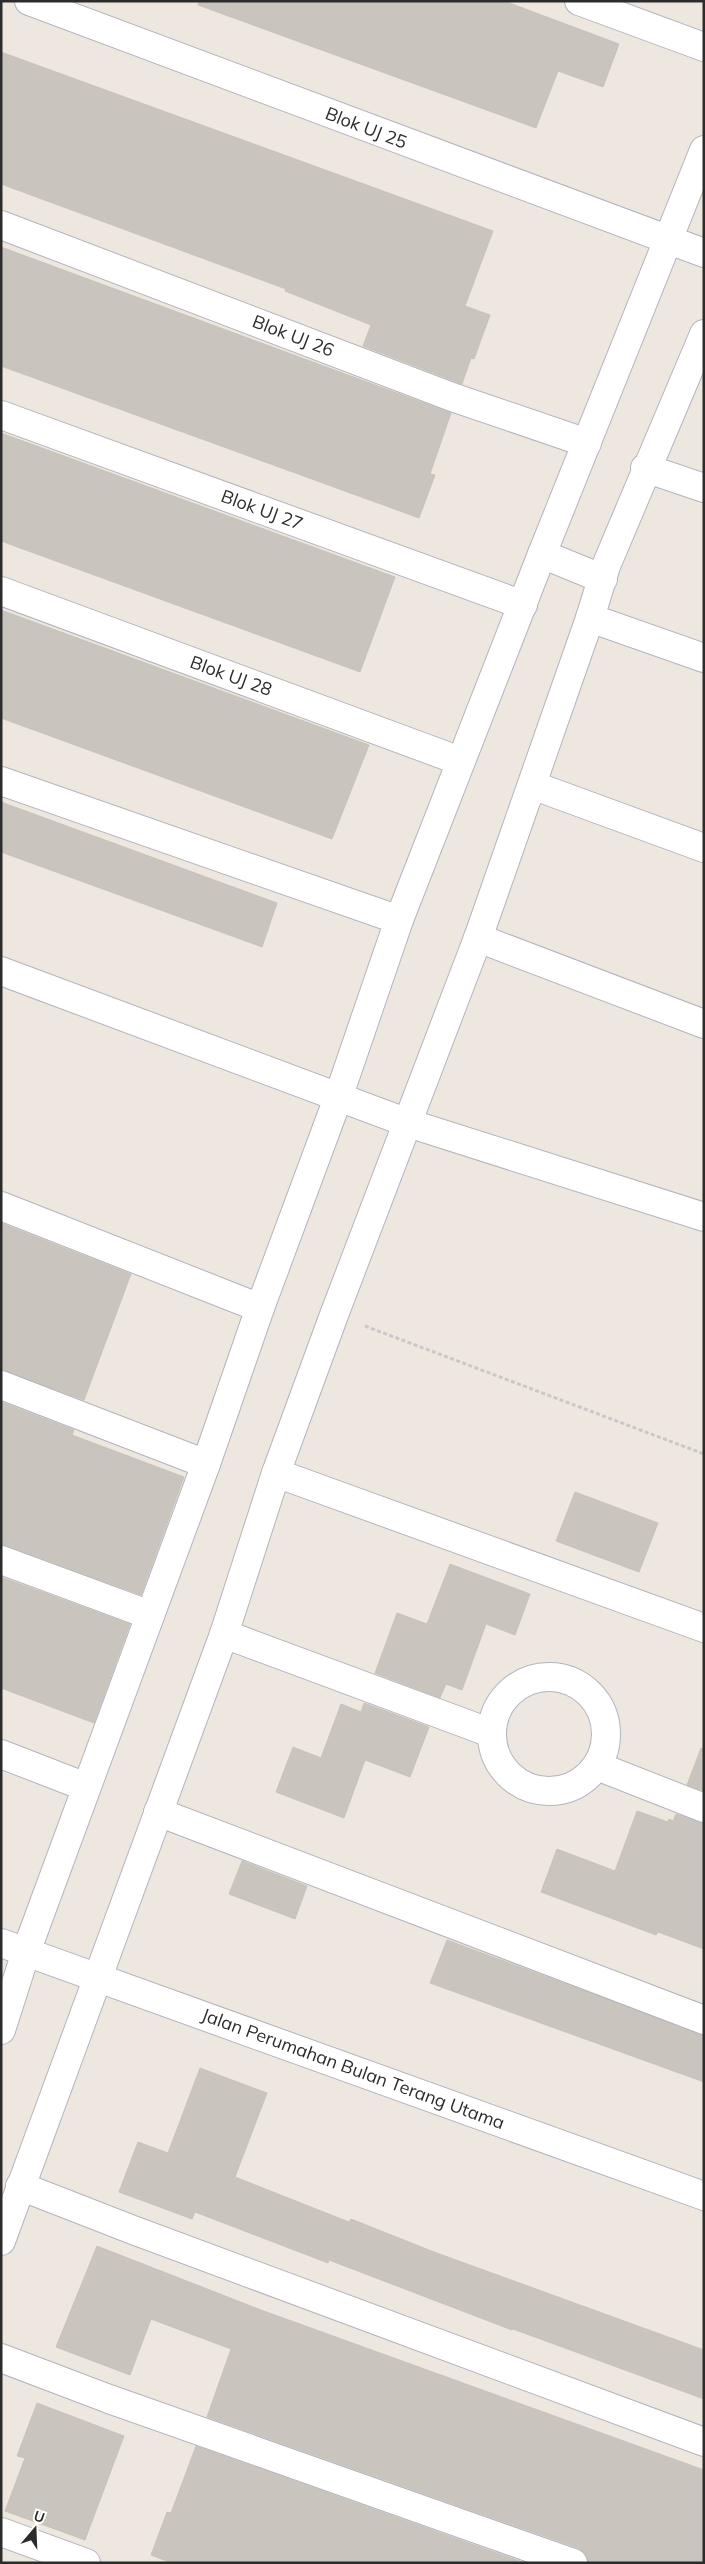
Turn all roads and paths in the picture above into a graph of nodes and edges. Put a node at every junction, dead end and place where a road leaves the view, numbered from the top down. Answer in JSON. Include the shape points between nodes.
{"nodes":[{"id":1,"x":29,"y":1,"type":"edge"},
{"id":2,"x":579,"y":1,"type":"edge"},
{"id":3,"x":704,"y":47,"type":"edge"},
{"id":4,"x":704,"y":150,"type":"edge"},
{"id":5,"x":1,"y":225,"type":"edge"},
{"id":6,"x":668,"y":241,"type":"junction"},
{"id":7,"x":704,"y":253,"type":"edge"},
{"id":8,"x":704,"y":334,"type":"edge"},
{"id":9,"x":1,"y":415,"type":"edge"},
{"id":10,"x":588,"y":443,"type":"junction"},
{"id":11,"x":646,"y":468,"type":"junction"},
{"id":12,"x":704,"y":488,"type":"edge"},
{"id":13,"x":542,"y":554,"type":"junction"},
{"id":14,"x":603,"y":578,"type":"junction"},
{"id":15,"x":1,"y":591,"type":"edge"},
{"id":16,"x":523,"y":605,"type":"junction"},
{"id":17,"x":590,"y":618,"type":"junction"},
{"id":18,"x":704,"y":658,"type":"edge"},
{"id":19,"x":460,"y":761,"type":"junction"},
{"id":20,"x":1,"y":781,"type":"edge"},
{"id":21,"x":532,"y":785,"type":"junction"},
{"id":22,"x":704,"y":848,"type":"edge"},
{"id":23,"x":399,"y":920,"type":"junction"},
{"id":24,"x":478,"y":938,"type":"junction"},
{"id":25,"x":1,"y":970,"type":"edge"},
{"id":26,"x":704,"y":1024,"type":"edge"},
{"id":27,"x":338,"y":1098,"type":"junction"},
{"id":28,"x":408,"y":1123,"type":"junction"},
{"id":29,"x":1,"y":1206,"type":"edge"},
{"id":30,"x":704,"y":1217,"type":"edge"},
{"id":31,"x":260,"y":1308,"type":"junction"},
{"id":32,"x":334,"y":1315,"type":"junction"},
{"id":33,"x":1,"y":1385,"type":"edge"},
{"id":34,"x":704,"y":1454,"type":"edge"},
{"id":35,"x":206,"y":1464,"type":"junction"},
{"id":36,"x":276,"y":1472,"type":"junction"},
{"id":37,"x":1,"y":1560,"type":"edge"},
{"id":38,"x":150,"y":1615,"type":"junction"},
{"id":39,"x":704,"y":1628,"type":"edge"},
{"id":40,"x":224,"y":1634,"type":"junction"},
{"id":41,"x":491,"y":1733,"type":"junction"},
{"id":42,"x":1,"y":1754,"type":"edge"},
{"id":43,"x":597,"y":1766,"type":"junction"},
{"id":44,"x":86,"y":1787,"type":"junction"},
{"id":45,"x":704,"y":1808,"type":"edge"},
{"id":46,"x":158,"y":1812,"type":"junction"},
{"id":47,"x":14,"y":1947,"type":"edge"},
{"id":48,"x":99,"y":1977,"type":"junction"},
{"id":49,"x":704,"y":2020,"type":"edge"},
{"id":50,"x":1,"y":2030,"type":"edge"},
{"id":51,"x":20,"y":2186,"type":"junction"},
{"id":52,"x":704,"y":2196,"type":"edge"},
{"id":53,"x":1,"y":2240,"type":"edge"},
{"id":54,"x":1,"y":2358,"type":"edge"},
{"id":55,"x":704,"y":2442,"type":"edge"},
{"id":56,"x":1,"y":2532,"type":"edge"},
{"id":57,"x":86,"y":2563,"type":"edge"},
{"id":58,"x":573,"y":2563,"type":"edge"}],
"edges":[{"from":1,"to":6,"type":"street","name":"Blok UJ 25"},
{"from":2,"to":3,"type":"street"},
{"from":4,"to":6,"type":"street"},
{"from":5,"to":10,"type":"street","name":"Blok UJ 26","via":[[452,397]]},
{"from":6,"to":7,"type":"street","name":"Blok UJ 25"},
{"from":6,"to":10,"type":"street"},
{"from":8,"to":11,"type":"street"},
{"from":9,"to":16,"type":"street","name":"Blok UJ 27"},
{"from":10,"to":13,"type":"street"},
{"from":11,"to":12,"type":"street"},
{"from":11,"to":14,"type":"street"},
{"from":13,"to":14,"type":"street"},
{"from":13,"to":16,"type":"street"},
{"from":14,"to":17,"type":"street"},
{"from":15,"to":19,"type":"street","name":"Blok UJ 28"},
{"from":16,"to":19,"type":"street"},
{"from":17,"to":18,"type":"street"},
{"from":17,"to":21,"type":"street"},
{"from":19,"to":23,"type":"street"},
{"from":20,"to":23,"type":"street"},
{"from":21,"to":22,"type":"street"},
{"from":21,"to":24,"type":"street"},
{"from":23,"to":27,"type":"street"},
{"from":24,"to":26,"type":"street"},
{"from":24,"to":28,"type":"street"},
{"from":25,"to":27,"type":"street"},
{"from":27,"to":28,"type":"street"},
{"from":27,"to":31,"type":"street"},
{"from":28,"to":30,"type":"street"},
{"from":28,"to":32,"type":"street"},
{"from":29,"to":31,"type":"street"},
{"from":31,"to":35,"type":"street"},
{"from":32,"to":34,"type":"path"},
{"from":32,"to":36,"type":"street"},
{"from":33,"to":35,"type":"street"},
{"from":35,"to":38,"type":"street"},
{"from":36,"to":39,"type":"street"},
{"from":36,"to":40,"type":"street"},
{"from":37,"to":38,"type":"street"},
{"from":38,"to":44,"type":"street"},
{"from":40,"to":41,"type":"street"},
{"from":40,"to":46,"type":"street"},
{"from":41,"to":43,"type":"street","via":[[498,1762],[518,1783],[546,1792],[575,1786]]},
{"from":41,"to":43,"type":"street","via":[[499,1704],[521,1683],[551,1677],[580,1685],[601,1708],[606,1738]]},
{"from":42,"to":44,"type":"street"},
{"from":43,"to":45,"type":"street"},
{"from":44,"to":47,"type":"street"},
{"from":46,"to":48,"type":"street"},
{"from":46,"to":49,"type":"street"},
{"from":47,"to":48,"type":"street","name":"Jalan Perumahan Bulan Terang Utama"},
{"from":47,"to":50,"type":"street"},
{"from":48,"to":51,"type":"street"},
{"from":48,"to":52,"type":"street","name":"Jalan Perumahan Bulan Terang Utama"},
{"from":51,"to":53,"type":"street"},
{"from":51,"to":55,"type":"street"},
{"from":54,"to":58,"type":"street"},
{"from":56,"to":57,"type":"street"}]}
